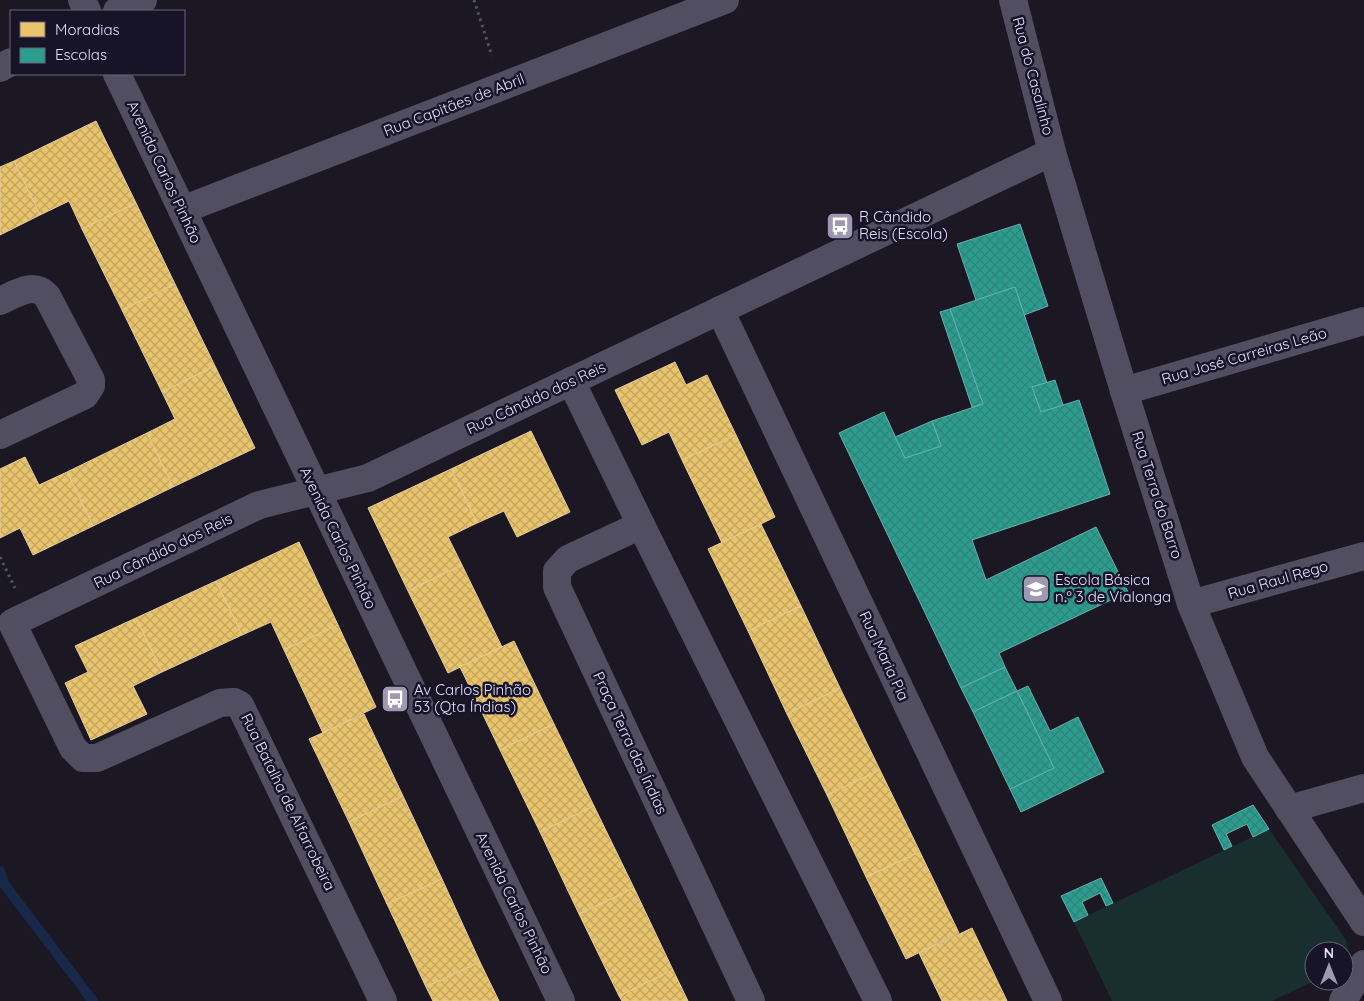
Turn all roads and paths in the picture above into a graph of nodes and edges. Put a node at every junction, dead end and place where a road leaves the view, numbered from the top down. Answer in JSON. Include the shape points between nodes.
{"nodes":[{"id":1,"x":143,"y":0,"type":"edge"},
{"id":2,"x":474,"y":0,"type":"edge"},
{"id":3,"x":726,"y":0,"type":"edge"},
{"id":4,"x":1013,"y":0,"type":"edge"},
{"id":5,"x":119,"y":10,"type":"edge"},
{"id":6,"x":117,"y":75,"type":"edge"},
{"id":7,"x":502,"y":86,"type":"junction"},
{"id":8,"x":1052,"y":152,"type":"junction"},
{"id":9,"x":182,"y":210,"type":"junction"},
{"id":10,"x":0,"y":301,"type":"edge"},
{"id":11,"x":720,"y":310,"type":"junction"},
{"id":12,"x":1364,"y":321,"type":"edge"},
{"id":13,"x":572,"y":381,"type":"junction"},
{"id":14,"x":1124,"y":391,"type":"junction"},
{"id":15,"x":0,"y":435,"type":"edge"},
{"id":16,"x":316,"y":491,"type":"junction"},
{"id":17,"x":640,"y":525,"type":"junction"},
{"id":18,"x":1364,"y":556,"type":"edge"},
{"id":19,"x":1191,"y":604,"type":"junction"},
{"id":20,"x":12,"y":623,"type":"joint"},
{"id":21,"x":1364,"y":788,"type":"edge"},
{"id":22,"x":1288,"y":809,"type":"junction"},
{"id":23,"x":1364,"y":922,"type":"edge"},
{"id":24,"x":1364,"y":964,"type":"edge"},
{"id":25,"x":383,"y":1001,"type":"edge"},
{"id":26,"x":561,"y":1001,"type":"edge"},
{"id":27,"x":751,"y":1001,"type":"edge"},
{"id":28,"x":878,"y":1001,"type":"edge"},
{"id":29,"x":1048,"y":1001,"type":"edge"},
{"id":30,"x":1343,"y":1001,"type":"edge"}],
"edges":[{"from":1,"to":5,"type":"street"},
{"from":2,"to":7,"type":"path"},
{"from":3,"to":7,"type":"street","name":"Rua Capitães de Abril"},
{"from":4,"to":8,"type":"street","name":"Rua do Casalinho"},
{"from":6,"to":9,"type":"street","name":"Avenida Carlos Pinhão"},
{"from":7,"to":9,"type":"street","name":"Rua Capitães de Abril"},
{"from":8,"to":11,"type":"street","name":"Rua Cândido dos Reis"},
{"from":8,"to":14,"type":"street","name":"Rua Terra do Barro"},
{"from":9,"to":16,"type":"street","name":"Avenida Carlos Pinhão"},
{"from":10,"to":15,"type":"street","via":[[28,288],[42,291],[88,374],[90,386],[85,395]]},
{"from":11,"to":13,"type":"street","name":"Rua Cândido dos Reis"},
{"from":11,"to":29,"type":"street","name":"Rua Maria Pia"},
{"from":12,"to":14,"type":"street","name":"Rua José Carreiras Leão"},
{"from":13,"to":16,"type":"street","name":"Rua Cândido dos Reis","via":[[368,478]]},
{"from":13,"to":17,"type":"street"},
{"from":14,"to":19,"type":"street","name":"Rua Terra do Barro"},
{"from":16,"to":20,"type":"street","name":"Rua Cândido dos Reis","via":[[259,505]]},
{"from":16,"to":26,"type":"street","name":"Avenida Carlos Pinhão"},
{"from":17,"to":27,"type":"street","name":"Praça Terra das Índias","via":[[568,559],[557,571],[557,587]]},
{"from":17,"to":28,"type":"street"},
{"from":18,"to":19,"type":"street","name":"Rua Raul Rego"},
{"from":19,"to":22,"type":"street","name":"Rua Terra do Barro","via":[[1255,757]]},
{"from":20,"to":25,"type":"street","name":"Rua Batalha de Alfarrobeira","via":[[73,748],[84,758],[97,758],[220,703],[240,705]]},
{"from":21,"to":22,"type":"street"},
{"from":22,"to":23,"type":"street","name":"Rua Terra do Barro"},
{"from":24,"to":30,"type":"street"}]}
